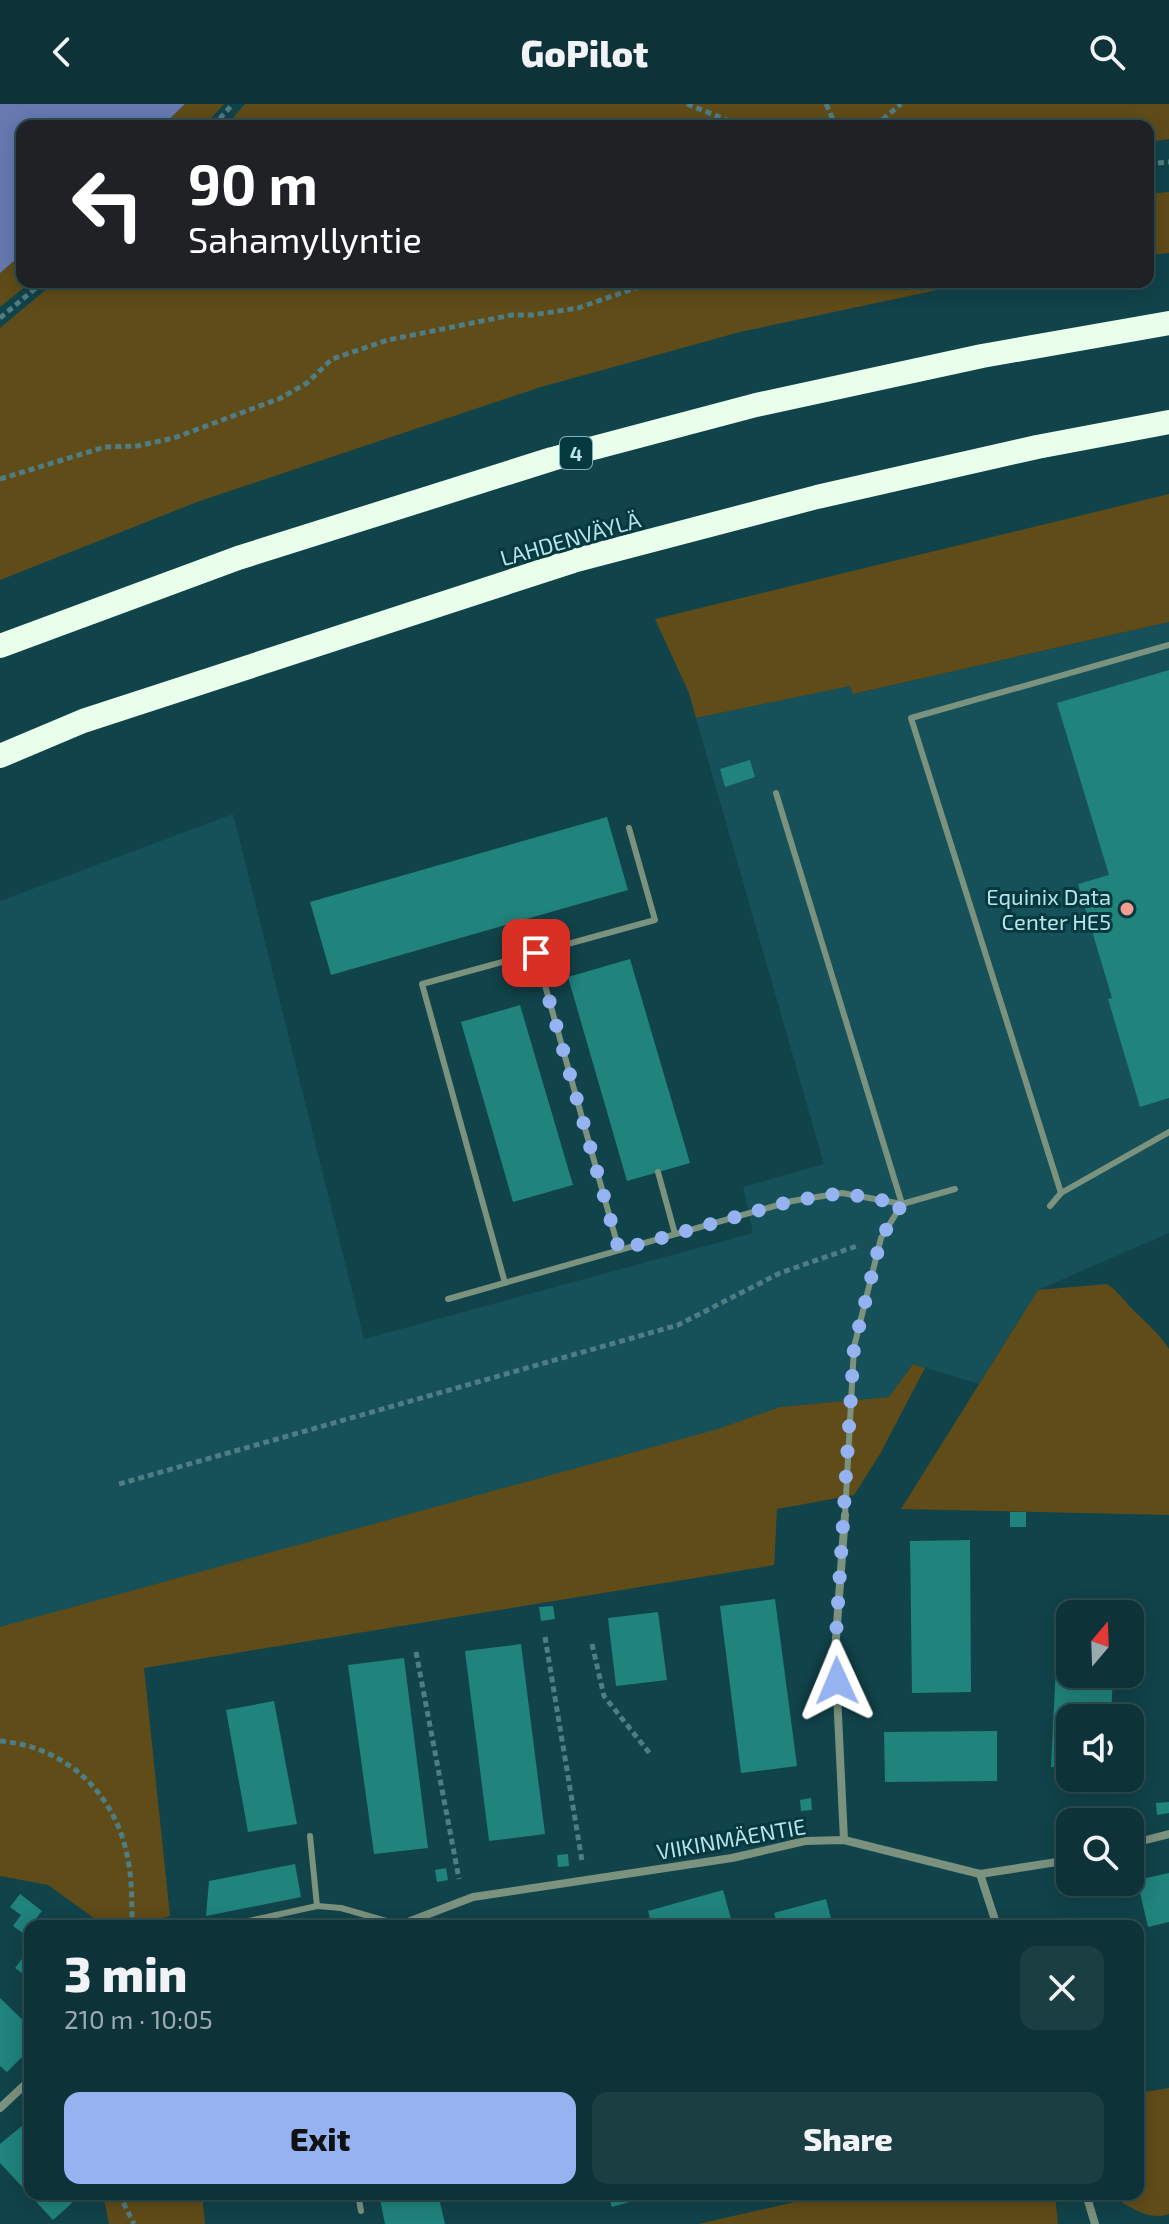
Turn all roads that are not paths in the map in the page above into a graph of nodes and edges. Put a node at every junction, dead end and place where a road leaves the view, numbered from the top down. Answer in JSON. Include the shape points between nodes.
{"nodes":[{"id":1,"x":1169,"y":323,"type":"edge"},
{"id":2,"x":1169,"y":422,"type":"edge"},
{"id":3,"x":1169,"y":645,"type":"edge"},
{"id":4,"x":0,"y":646,"type":"edge"},
{"id":5,"x":0,"y":756,"type":"edge"},
{"id":6,"x":776,"y":793,"type":"dead end"},
{"id":7,"x":629,"y":828,"type":"dead end"},
{"id":8,"x":536,"y":953,"type":"junction"},
{"id":9,"x":1169,"y":1132,"type":"edge"},
{"id":10,"x":658,"y":1172,"type":"dead end"},
{"id":11,"x":955,"y":1189,"type":"dead end"},
{"id":12,"x":1061,"y":1193,"type":"junction"},
{"id":13,"x":902,"y":1204,"type":"junction"},
{"id":14,"x":1050,"y":1206,"type":"dead end"},
{"id":15,"x":675,"y":1234,"type":"junction"},
{"id":16,"x":619,"y":1250,"type":"junction"},
{"id":17,"x":505,"y":1283,"type":"junction"},
{"id":18,"x":448,"y":1299,"type":"dead end"},
{"id":19,"x":845,"y":1515,"type":"joint"},
{"id":20,"x":1169,"y":1834,"type":"edge"},
{"id":21,"x":310,"y":1836,"type":"dead end"},
{"id":22,"x":844,"y":1840,"type":"junction"},
{"id":23,"x":1144,"y":1840,"type":"edge"},
{"id":24,"x":1056,"y":1862,"type":"edge"},
{"id":25,"x":980,"y":1874,"type":"junction"},
{"id":26,"x":317,"y":1906,"type":"junction"},
{"id":27,"x":253,"y":1920,"type":"edge"},
{"id":28,"x":380,"y":1920,"type":"edge"},
{"id":29,"x":414,"y":1920,"type":"edge"},
{"id":30,"x":995,"y":1920,"type":"edge"},
{"id":31,"x":24,"y":2086,"type":"edge"},
{"id":32,"x":0,"y":2108,"type":"edge"},
{"id":33,"x":359,"y":2200,"type":"edge"},
{"id":34,"x":1088,"y":2200,"type":"edge"},
{"id":35,"x":361,"y":2211,"type":"dead end"},
{"id":36,"x":1095,"y":2224,"type":"edge"}],
"edges":[{"from":1,"to":4,"type":"highway","number":"4","via":[[982,356],[771,402],[552,459],[238,558]]},
{"from":2,"to":5,"type":"highway","name":"LAHDENVÄYLÄ","via":[[817,497],[573,561],[83,721]]},
{"from":3,"to":12,"type":"lane","via":[[911,718]]},
{"from":6,"to":13,"type":"lane"},
{"from":7,"to":8,"type":"lane","via":[[655,920]]},
{"from":8,"to":16,"type":"lane"},
{"from":8,"to":17,"type":"lane","via":[[422,984]]},
{"from":9,"to":12,"type":"lane"},
{"from":10,"to":15,"type":"lane"},
{"from":11,"to":13,"type":"lane"},
{"from":12,"to":14,"type":"lane"},
{"from":13,"to":15,"type":"lane","via":[[842,1193],[792,1201]]},
{"from":13,"to":19,"type":"lane","via":[[881,1238],[854,1347]]},
{"from":15,"to":16,"type":"lane"},
{"from":16,"to":17,"type":"lane"},
{"from":17,"to":18,"type":"lane"},
{"from":19,"to":22,"type":"street","via":[[835,1652]]},
{"from":20,"to":23,"type":"street"},
{"from":21,"to":26,"type":"lane"},
{"from":22,"to":25,"type":"street","name":"VIIKINMÄENTIE"},
{"from":22,"to":29,"type":"street","name":"VIIKINMÄENTIE","via":[[805,1841],[732,1858],[473,1897]]},
{"from":24,"to":25,"type":"street","name":"VIIKINMÄENTIE"},
{"from":25,"to":30,"type":"street"},
{"from":26,"to":27,"type":"lane"},
{"from":26,"to":28,"type":"lane"},
{"from":31,"to":32,"type":"street"},
{"from":33,"to":35,"type":"lane"},
{"from":34,"to":36,"type":"street"}]}
